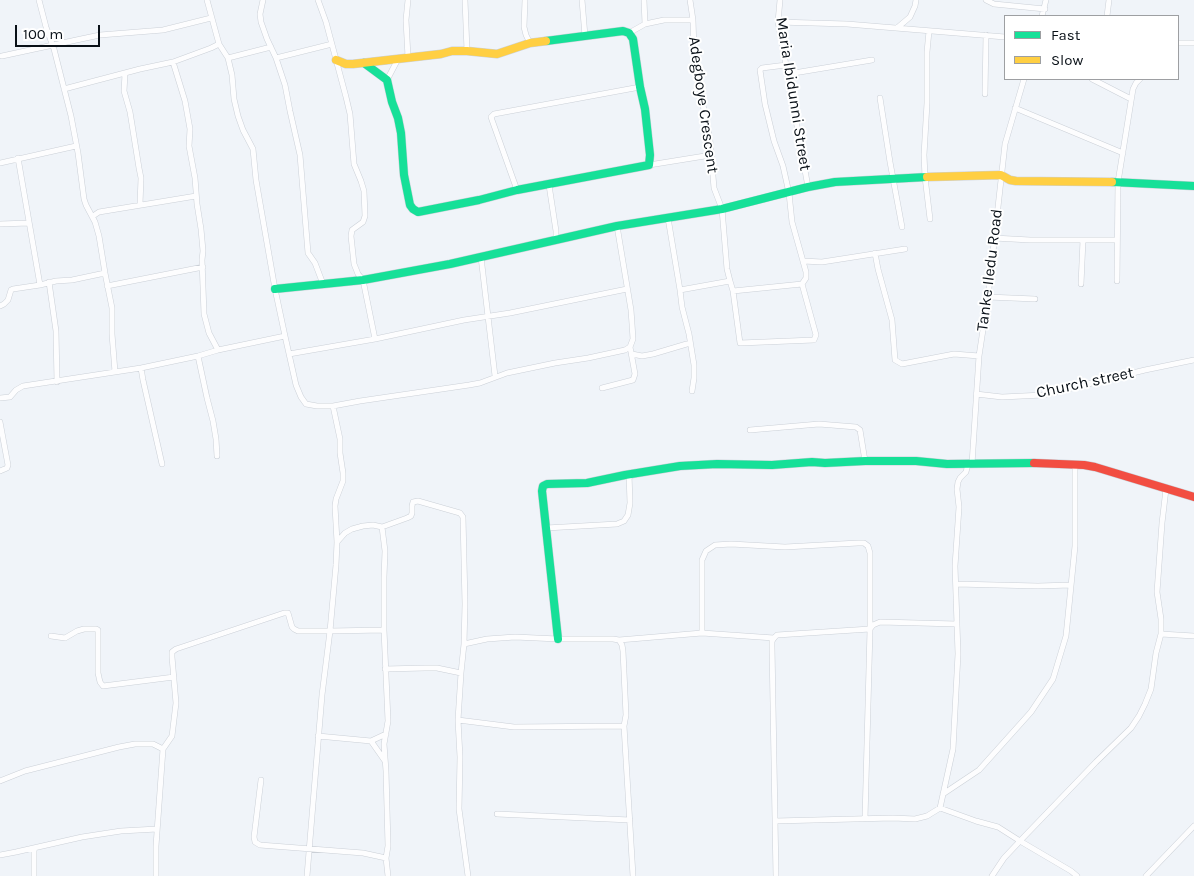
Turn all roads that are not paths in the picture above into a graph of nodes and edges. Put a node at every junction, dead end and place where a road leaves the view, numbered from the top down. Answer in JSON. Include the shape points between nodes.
{"nodes":[{"id":1,"x":39,"y":0,"type":"edge"},
{"id":2,"x":207,"y":0,"type":"edge"},
{"id":3,"x":262,"y":0,"type":"edge"},
{"id":4,"x":318,"y":0,"type":"edge"},
{"id":5,"x":408,"y":0,"type":"edge"},
{"id":6,"x":464,"y":0,"type":"edge"},
{"id":7,"x":525,"y":0,"type":"edge"},
{"id":8,"x":582,"y":0,"type":"edge"},
{"id":9,"x":644,"y":0,"type":"edge"},
{"id":10,"x":690,"y":0,"type":"edge"},
{"id":11,"x":780,"y":0,"type":"edge"},
{"id":12,"x":916,"y":0,"type":"edge"},
{"id":13,"x":986,"y":0,"type":"edge"},
{"id":14,"x":1046,"y":0,"type":"edge"},
{"id":15,"x":1109,"y":0,"type":"edge"},
{"id":16,"x":1045,"y":9,"type":"junction"},
{"id":17,"x":1042,"y":15,"type":"edge"},
{"id":18,"x":1107,"y":15,"type":"edge"},
{"id":19,"x":211,"y":18,"type":"junction"},
{"id":20,"x":693,"y":20,"type":"junction"},
{"id":21,"x":778,"y":22,"type":"junction"},
{"id":22,"x":645,"y":24,"type":"junction"},
{"id":23,"x":897,"y":28,"type":"junction"},
{"id":24,"x":929,"y":31,"type":"junction"},
{"id":25,"x":630,"y":33,"type":"junction"},
{"id":26,"x":986,"y":35,"type":"junction"},
{"id":27,"x":586,"y":36,"type":"junction"},
{"id":28,"x":1004,"y":37,"type":"edge"},
{"id":29,"x":530,"y":43,"type":"junction"},
{"id":30,"x":1179,"y":43,"type":"edge"},
{"id":31,"x":1194,"y":43,"type":"edge"},
{"id":32,"x":219,"y":44,"type":"junction"},
{"id":33,"x":332,"y":44,"type":"junction"},
{"id":34,"x":53,"y":45,"type":"junction"},
{"id":35,"x":271,"y":47,"type":"junction"},
{"id":36,"x":467,"y":51,"type":"junction"},
{"id":37,"x":2,"y":56,"type":"dead end"},
{"id":38,"x":408,"y":57,"type":"junction"},
{"id":39,"x":228,"y":58,"type":"junction"},
{"id":40,"x":276,"y":58,"type":"junction"},
{"id":41,"x":398,"y":59,"type":"junction"},
{"id":42,"x":336,"y":60,"type":"junction"},
{"id":43,"x":872,"y":60,"type":"dead end"},
{"id":44,"x":173,"y":62,"type":"junction"},
{"id":45,"x":364,"y":63,"type":"junction"},
{"id":46,"x":786,"y":65,"type":"junction"},
{"id":47,"x":124,"y":74,"type":"junction"},
{"id":48,"x":788,"y":74,"type":"junction"},
{"id":49,"x":387,"y":80,"type":"junction"},
{"id":50,"x":1024,"y":80,"type":"edge"},
{"id":51,"x":1095,"y":80,"type":"edge"},
{"id":52,"x":1139,"y":80,"type":"edge"},
{"id":53,"x":640,"y":87,"type":"junction"},
{"id":54,"x":64,"y":89,"type":"junction"},
{"id":55,"x":984,"y":94,"type":"dead end"},
{"id":56,"x":880,"y":98,"type":"dead end"},
{"id":57,"x":1131,"y":99,"type":"junction"},
{"id":58,"x":1015,"y":108,"type":"junction"},
{"id":59,"x":76,"y":146,"type":"junction"},
{"id":60,"x":1123,"y":153,"type":"junction"},
{"id":61,"x":712,"y":155,"type":"junction"},
{"id":62,"x":18,"y":158,"type":"junction"},
{"id":63,"x":0,"y":163,"type":"edge"},
{"id":64,"x":649,"y":165,"type":"junction"},
{"id":65,"x":1002,"y":175,"type":"junction"},
{"id":66,"x":925,"y":177,"type":"junction"},
{"id":67,"x":893,"y":179,"type":"junction"},
{"id":68,"x":1118,"y":182,"type":"junction"},
{"id":69,"x":549,"y":185,"type":"junction"},
{"id":70,"x":1194,"y":186,"type":"edge"},
{"id":71,"x":808,"y":187,"type":"junction"},
{"id":72,"x":517,"y":190,"type":"junction"},
{"id":73,"x":789,"y":193,"type":"junction"},
{"id":74,"x":196,"y":196,"type":"junction"},
{"id":75,"x":140,"y":204,"type":"junction"},
{"id":76,"x":722,"y":209,"type":"junction"},
{"id":77,"x":93,"y":216,"type":"junction"},
{"id":78,"x":668,"y":218,"type":"junction"},
{"id":79,"x":930,"y":219,"type":"dead end"},
{"id":80,"x":29,"y":223,"type":"junction"},
{"id":81,"x":0,"y":224,"type":"edge"},
{"id":82,"x":617,"y":226,"type":"junction"},
{"id":83,"x":902,"y":227,"type":"dead end"},
{"id":84,"x":994,"y":238,"type":"junction"},
{"id":85,"x":556,"y":240,"type":"junction"},
{"id":86,"x":1083,"y":240,"type":"junction"},
{"id":87,"x":1118,"y":240,"type":"junction"},
{"id":88,"x":905,"y":249,"type":"dead end"},
{"id":89,"x":875,"y":254,"type":"junction"},
{"id":90,"x":481,"y":257,"type":"junction"},
{"id":91,"x":803,"y":261,"type":"junction"},
{"id":92,"x":203,"y":267,"type":"junction"},
{"id":93,"x":105,"y":272,"type":"junction"},
{"id":94,"x":363,"y":280,"type":"junction"},
{"id":95,"x":730,"y":281,"type":"junction"},
{"id":96,"x":49,"y":282,"type":"junction"},
{"id":97,"x":1117,"y":282,"type":"dead end"},
{"id":98,"x":323,"y":284,"type":"junction"},
{"id":99,"x":802,"y":284,"type":"junction"},
{"id":100,"x":1081,"y":284,"type":"dead end"},
{"id":101,"x":40,"y":285,"type":"junction"},
{"id":102,"x":107,"y":286,"type":"junction"},
{"id":103,"x":276,"y":289,"type":"junction"},
{"id":104,"x":627,"y":289,"type":"junction"},
{"id":105,"x":680,"y":290,"type":"junction"},
{"id":106,"x":733,"y":291,"type":"junction"},
{"id":107,"x":988,"y":297,"type":"junction"},
{"id":108,"x":1035,"y":299,"type":"dead end"},
{"id":109,"x":0,"y":306,"type":"edge"},
{"id":110,"x":487,"y":316,"type":"junction"},
{"id":111,"x":285,"y":336,"type":"junction"},
{"id":112,"x":375,"y":339,"type":"junction"},
{"id":113,"x":690,"y":343,"type":"junction"},
{"id":114,"x":630,"y":347,"type":"junction"},
{"id":115,"x":218,"y":350,"type":"junction"},
{"id":116,"x":289,"y":354,"type":"junction"},
{"id":117,"x":632,"y":354,"type":"junction"},
{"id":118,"x":198,"y":356,"type":"junction"},
{"id":119,"x":979,"y":356,"type":"junction"},
{"id":120,"x":1194,"y":360,"type":"edge"},
{"id":121,"x":141,"y":368,"type":"junction"},
{"id":122,"x":115,"y":372,"type":"junction"},
{"id":123,"x":495,"y":376,"type":"junction"},
{"id":124,"x":57,"y":382,"type":"junction"},
{"id":125,"x":602,"y":388,"type":"dead end"},
{"id":126,"x":692,"y":391,"type":"dead end"},
{"id":127,"x":976,"y":394,"type":"junction"},
{"id":128,"x":0,"y":398,"type":"edge"},
{"id":129,"x":333,"y":406,"type":"junction"},
{"id":130,"x":0,"y":422,"type":"edge"},
{"id":131,"x":750,"y":430,"type":"dead end"},
{"id":132,"x":218,"y":456,"type":"dead end"},
{"id":133,"x":865,"y":462,"type":"junction"},
{"id":134,"x":162,"y":464,"type":"dead end"},
{"id":135,"x":970,"y":464,"type":"junction"},
{"id":136,"x":1075,"y":465,"type":"junction"},
{"id":137,"x":0,"y":471,"type":"edge"},
{"id":138,"x":629,"y":474,"type":"junction"},
{"id":139,"x":1166,"y":489,"type":"junction"},
{"id":140,"x":1194,"y":498,"type":"edge"},
{"id":141,"x":382,"y":527,"type":"junction"},
{"id":142,"x":546,"y":528,"type":"junction"},
{"id":143,"x":337,"y":542,"type":"junction"},
{"id":144,"x":956,"y":584,"type":"junction"},
{"id":145,"x":1071,"y":585,"type":"junction"},
{"id":146,"x":957,"y":624,"type":"junction"},
{"id":147,"x":870,"y":628,"type":"junction"},
{"id":148,"x":384,"y":630,"type":"junction"},
{"id":149,"x":330,"y":631,"type":"junction"},
{"id":150,"x":702,"y":633,"type":"junction"},
{"id":151,"x":1161,"y":634,"type":"junction"},
{"id":152,"x":51,"y":636,"type":"dead end"},
{"id":153,"x":1194,"y":636,"type":"edge"},
{"id":154,"x":774,"y":638,"type":"junction"},
{"id":155,"x":558,"y":639,"type":"junction"},
{"id":156,"x":619,"y":640,"type":"junction"},
{"id":157,"x":464,"y":644,"type":"junction"},
{"id":158,"x":385,"y":669,"type":"junction"},
{"id":159,"x":461,"y":673,"type":"junction"},
{"id":160,"x":174,"y":677,"type":"junction"},
{"id":161,"x":458,"y":720,"type":"junction"},
{"id":162,"x":624,"y":726,"type":"junction"},
{"id":163,"x":386,"y":734,"type":"junction"},
{"id":164,"x":318,"y":736,"type":"junction"},
{"id":165,"x":371,"y":741,"type":"junction"},
{"id":166,"x":164,"y":749,"type":"junction"},
{"id":167,"x":385,"y":761,"type":"junction"},
{"id":168,"x":261,"y":780,"type":"dead end"},
{"id":169,"x":0,"y":781,"type":"edge"},
{"id":170,"x":943,"y":794,"type":"junction"},
{"id":171,"x":940,"y":808,"type":"junction"},
{"id":172,"x":497,"y":814,"type":"dead end"},
{"id":173,"x":865,"y":819,"type":"junction"},
{"id":174,"x":630,"y":820,"type":"junction"},
{"id":175,"x":775,"y":821,"type":"junction"},
{"id":176,"x":1194,"y":826,"type":"edge"},
{"id":177,"x":157,"y":829,"type":"junction"},
{"id":178,"x":1020,"y":841,"type":"junction"},
{"id":179,"x":34,"y":848,"type":"junction"},
{"id":180,"x":309,"y":849,"type":"junction"},
{"id":181,"x":0,"y":855,"type":"edge"},
{"id":182,"x":386,"y":858,"type":"junction"},
{"id":183,"x":1070,"y":874,"type":"edge"},
{"id":184,"x":34,"y":876,"type":"edge"},
{"id":185,"x":156,"y":876,"type":"edge"},
{"id":186,"x":307,"y":876,"type":"edge"},
{"id":187,"x":388,"y":876,"type":"edge"},
{"id":188,"x":468,"y":876,"type":"edge"},
{"id":189,"x":633,"y":876,"type":"edge"},
{"id":190,"x":776,"y":876,"type":"edge"},
{"id":191,"x":992,"y":876,"type":"edge"},
{"id":192,"x":1077,"y":876,"type":"edge"},
{"id":193,"x":1146,"y":876,"type":"edge"}],
"edges":[{"from":1,"to":34,"type":"street"},
{"from":2,"to":19,"type":"street"},
{"from":3,"to":35,"type":"street","via":[[261,22]]},
{"from":4,"to":33,"type":"street"},
{"from":5,"to":38,"type":"street"},
{"from":6,"to":36,"type":"street"},
{"from":7,"to":29,"type":"street","via":[[524,27]]},
{"from":8,"to":27,"type":"street"},
{"from":9,"to":22,"type":"street"},
{"from":10,"to":20,"type":"street","name":"Adegboye Crescent"},
{"from":11,"to":21,"type":"street","name":"Maria Ibidunni Street"},
{"from":12,"to":23,"type":"street","via":[[910,17]]},
{"from":13,"to":16,"type":"street","via":[[994,4]]},
{"from":14,"to":16,"type":"street"},
{"from":15,"to":18,"type":"street"},
{"from":16,"to":17,"type":"street"},
{"from":19,"to":32,"type":"street"},
{"from":19,"to":34,"type":"street","via":[[163,30],[100,35]]},
{"from":20,"to":22,"type":"street"},
{"from":20,"to":61,"type":"street","name":"Adegboye Crescent","via":[[694,50]]},
{"from":21,"to":23,"type":"street"},
{"from":21,"to":46,"type":"street","name":"Maria Ibidunni Street"},
{"from":22,"to":25,"type":"street"},
{"from":23,"to":24,"type":"street"},
{"from":24,"to":26,"type":"street"},
{"from":24,"to":66,"type":"street"},
{"from":25,"to":27,"type":"street"},
{"from":25,"to":53,"type":"street"},
{"from":26,"to":28,"type":"street"},
{"from":26,"to":55,"type":"street"},
{"from":27,"to":29,"type":"street"},
{"from":29,"to":36,"type":"street","via":[[497,54]]},
{"from":30,"to":31,"type":"street"},
{"from":32,"to":39,"type":"street"},
{"from":32,"to":44,"type":"street"},
{"from":33,"to":40,"type":"street"},
{"from":33,"to":42,"type":"street"},
{"from":34,"to":37,"type":"street"},
{"from":34,"to":54,"type":"street"},
{"from":35,"to":39,"type":"street"},
{"from":35,"to":40,"type":"street"},
{"from":36,"to":38,"type":"street"},
{"from":38,"to":41,"type":"street"},
{"from":39,"to":103,"type":"street","via":[[238,116],[253,149]]},
{"from":40,"to":98,"type":"street","via":[[300,155],[308,253]]},
{"from":41,"to":45,"type":"street"},
{"from":41,"to":49,"type":"street"},
{"from":42,"to":45,"type":"street"},
{"from":42,"to":94,"type":"street","via":[[350,114],[354,164],[364,191],[365,216],[363,222],[352,230],[351,236],[354,264]]},
{"from":43,"to":48,"type":"street"},
{"from":44,"to":47,"type":"street"},
{"from":44,"to":74,"type":"street","via":[[190,129],[189,146]]},
{"from":45,"to":49,"type":"street"},
{"from":46,"to":48,"type":"street","name":"Maria Ibidunni Street"},
{"from":46,"to":73,"type":"street","via":[[760,70],[765,104]]},
{"from":47,"to":54,"type":"street"},
{"from":47,"to":75,"type":"street","via":[[124,91],[140,168]]},
{"from":48,"to":71,"type":"street","name":"Maria Ibidunni Street"},
{"from":49,"to":72,"type":"street","via":[[398,118],[404,175],[413,210],[436,209]]},
{"from":50,"to":58,"type":"street","name":"Tanke Iledu Road"},
{"from":51,"to":57,"type":"street"},
{"from":52,"to":57,"type":"street"},
{"from":53,"to":64,"type":"street"},
{"from":53,"to":72,"type":"street","via":[[494,114],[492,120]]},
{"from":54,"to":59,"type":"street"},
{"from":56,"to":67,"type":"street"},
{"from":57,"to":60,"type":"street"},
{"from":58,"to":60,"type":"street"},
{"from":58,"to":65,"type":"street","name":"Tanke Iledu Road","via":[[1005,144]]},
{"from":59,"to":62,"type":"street"},
{"from":59,"to":77,"type":"street","via":[[84,198]]},
{"from":60,"to":68,"type":"street"},
{"from":61,"to":64,"type":"street"},
{"from":61,"to":76,"type":"street","name":"Adegboye Crescent","via":[[714,188]]},
{"from":62,"to":63,"type":"street"},
{"from":62,"to":80,"type":"street"},
{"from":64,"to":69,"type":"street"},
{"from":65,"to":66,"type":"street"},
{"from":65,"to":68,"type":"street","via":[[1016,181]]},
{"from":65,"to":84,"type":"street","name":"Tanke Iledu Road"},
{"from":66,"to":67,"type":"street"},
{"from":66,"to":79,"type":"street"},
{"from":67,"to":71,"type":"street"},
{"from":67,"to":83,"type":"street"},
{"from":68,"to":70,"type":"street"},
{"from":68,"to":87,"type":"street"},
{"from":69,"to":72,"type":"street"},
{"from":69,"to":85,"type":"street"},
{"from":71,"to":73,"type":"street"},
{"from":73,"to":76,"type":"street"},
{"from":73,"to":91,"type":"street","via":[[792,222]]},
{"from":74,"to":75,"type":"street"},
{"from":74,"to":92,"type":"street"},
{"from":75,"to":77,"type":"street"},
{"from":76,"to":78,"type":"street"},
{"from":76,"to":95,"type":"street","name":"Adegboye Crescent"},
{"from":77,"to":93,"type":"street","via":[[100,236]]},
{"from":78,"to":82,"type":"street"},
{"from":78,"to":105,"type":"street"},
{"from":80,"to":81,"type":"street"},
{"from":80,"to":101,"type":"street"},
{"from":82,"to":85,"type":"street"},
{"from":82,"to":104,"type":"street"},
{"from":84,"to":86,"type":"street"},
{"from":84,"to":107,"type":"street","name":"Tanke Iledu Road"},
{"from":85,"to":90,"type":"street"},
{"from":86,"to":87,"type":"street"},
{"from":86,"to":100,"type":"street"},
{"from":87,"to":97,"type":"street"},
{"from":88,"to":89,"type":"street"},
{"from":89,"to":91,"type":"street","via":[[822,262]]},
{"from":89,"to":119,"type":"street","via":[[892,320],[895,360],[902,364],[954,354]]},
{"from":90,"to":94,"type":"street"},
{"from":90,"to":110,"type":"street"},
{"from":91,"to":99,"type":"street","via":[[806,278]]},
{"from":92,"to":102,"type":"street"},
{"from":92,"to":115,"type":"street","via":[[204,314]]},
{"from":93,"to":96,"type":"street"},
{"from":93,"to":102,"type":"street"},
{"from":94,"to":98,"type":"street"},
{"from":94,"to":112,"type":"street"},
{"from":95,"to":105,"type":"street"},
{"from":95,"to":106,"type":"street","name":"Adegboye Crescent"},
{"from":96,"to":101,"type":"street"},
{"from":96,"to":124,"type":"street","via":[[56,331]]},
{"from":98,"to":103,"type":"street"},
{"from":99,"to":106,"type":"street"},
{"from":99,"to":106,"type":"street","name":"Adegboye Crescent","via":[[816,335],[814,340],[740,343]]},
{"from":101,"to":109,"type":"street","via":[[11,290],[8,300]]},
{"from":102,"to":122,"type":"street","via":[[112,308]]},
{"from":103,"to":111,"type":"street"},
{"from":104,"to":110,"type":"street"},
{"from":104,"to":114,"type":"street","via":[[633,340]]},
{"from":105,"to":113,"type":"street"},
{"from":107,"to":108,"type":"street"},
{"from":107,"to":119,"type":"street","name":"Tanke Iledu Road"},
{"from":110,"to":112,"type":"street"},
{"from":110,"to":123,"type":"street"},
{"from":111,"to":115,"type":"street"},
{"from":111,"to":116,"type":"street"},
{"from":112,"to":116,"type":"street"},
{"from":113,"to":117,"type":"street","via":[[653,354]]},
{"from":113,"to":126,"type":"street","via":[[694,365]]},
{"from":114,"to":117,"type":"street"},
{"from":114,"to":123,"type":"street"},
{"from":115,"to":118,"type":"street"},
{"from":116,"to":129,"type":"street","via":[[296,385],[306,404]]},
{"from":117,"to":125,"type":"street","via":[[633,380]]},
{"from":118,"to":121,"type":"street"},
{"from":118,"to":132,"type":"street"},
{"from":119,"to":127,"type":"street","name":"Tanke Iledu Road"},
{"from":120,"to":127,"type":"street","name":"Church street","via":[[1043,395],[1002,397]]},
{"from":121,"to":122,"type":"street"},
{"from":121,"to":134,"type":"street"},
{"from":122,"to":124,"type":"street"},
{"from":123,"to":129,"type":"street","via":[[480,383]]},
{"from":124,"to":128,"type":"street","via":[[23,386],[10,397]]},
{"from":127,"to":135,"type":"street","name":"Tanke Iledu Road"},
{"from":129,"to":143,"type":"street","via":[[344,473],[335,506]]},
{"from":130,"to":137,"type":"street","via":[[8,465]]},
{"from":131,"to":133,"type":"street","via":[[819,424],[856,427],[860,430]]},
{"from":133,"to":135,"type":"street"},
{"from":133,"to":138,"type":"street","via":[[717,464]]},
{"from":135,"to":136,"type":"street"},
{"from":135,"to":144,"type":"street","via":[[958,482]]},
{"from":136,"to":139,"type":"street","via":[[1120,474]]},
{"from":136,"to":145,"type":"street","via":[[1075,546]]},
{"from":138,"to":142,"type":"street","via":[[630,503],[624,521]]},
{"from":138,"to":142,"type":"street","via":[[587,483],[546,484],[542,491]]},
{"from":139,"to":140,"type":"street"},
{"from":139,"to":151,"type":"street","via":[[1157,592]]},
{"from":141,"to":143,"type":"street","via":[[373,525],[352,529]]},
{"from":141,"to":148,"type":"street","via":[[385,551]]},
{"from":141,"to":157,"type":"street","via":[[411,516],[413,502],[418,501],[460,513],[463,518]]},
{"from":142,"to":155,"type":"street"},
{"from":143,"to":149,"type":"street"},
{"from":144,"to":145,"type":"street"},
{"from":144,"to":146,"type":"street"},
{"from":145,"to":170,"type":"street","via":[[1066,636],[1053,679],[1031,712],[979,770]]},
{"from":146,"to":147,"type":"street","via":[[880,622]]},
{"from":146,"to":170,"type":"street","via":[[953,749]]},
{"from":147,"to":150,"type":"street","via":[[870,553],[864,543],[785,548],[731,544],[716,545],[706,551],[702,560]]},
{"from":147,"to":154,"type":"street"},
{"from":147,"to":173,"type":"street"},
{"from":148,"to":149,"type":"street"},
{"from":148,"to":158,"type":"street"},
{"from":149,"to":160,"type":"street","via":[[298,631],[288,614],[284,613],[176,649],[172,652]]},
{"from":149,"to":164,"type":"street"},
{"from":150,"to":154,"type":"street"},
{"from":150,"to":156,"type":"street"},
{"from":151,"to":153,"type":"street"},
{"from":151,"to":178,"type":"street","via":[[1151,689],[1140,716]]},
{"from":152,"to":160,"type":"street","via":[[65,638],[77,631],[98,630],[98,674],[103,686]]},
{"from":154,"to":175,"type":"street"},
{"from":155,"to":156,"type":"street"},
{"from":155,"to":157,"type":"street","via":[[505,638]]},
{"from":156,"to":162,"type":"street","via":[[623,651]]},
{"from":157,"to":159,"type":"street"},
{"from":158,"to":159,"type":"street","via":[[437,668]]},
{"from":158,"to":163,"type":"street"},
{"from":159,"to":161,"type":"street"},
{"from":160,"to":166,"type":"street","via":[[176,703],[172,736]]},
{"from":161,"to":162,"type":"street","via":[[514,727]]},
{"from":161,"to":188,"type":"street","via":[[459,809]]},
{"from":162,"to":174,"type":"street"},
{"from":163,"to":165,"type":"street"},
{"from":163,"to":167,"type":"street"},
{"from":164,"to":165,"type":"street"},
{"from":164,"to":180,"type":"street"},
{"from":165,"to":167,"type":"street"},
{"from":166,"to":169,"type":"street","via":[[153,744],[119,747],[25,771]]},
{"from":166,"to":177,"type":"street"},
{"from":167,"to":182,"type":"street"},
{"from":168,"to":180,"type":"street","via":[[255,842]]},
{"from":170,"to":171,"type":"street"},
{"from":171,"to":173,"type":"street","via":[[916,819]]},
{"from":171,"to":178,"type":"street","via":[[998,827]]},
{"from":172,"to":174,"type":"street"},
{"from":173,"to":175,"type":"street"},
{"from":174,"to":189,"type":"street"},
{"from":175,"to":190,"type":"street"},
{"from":176,"to":193,"type":"street"},
{"from":177,"to":179,"type":"street","via":[[112,832]]},
{"from":177,"to":185,"type":"street"},
{"from":178,"to":183,"type":"street"},
{"from":178,"to":191,"type":"street"},
{"from":179,"to":181,"type":"street"},
{"from":179,"to":184,"type":"street"},
{"from":180,"to":182,"type":"street"},
{"from":180,"to":186,"type":"street"},
{"from":182,"to":187,"type":"street"},
{"from":183,"to":192,"type":"street"}]}
